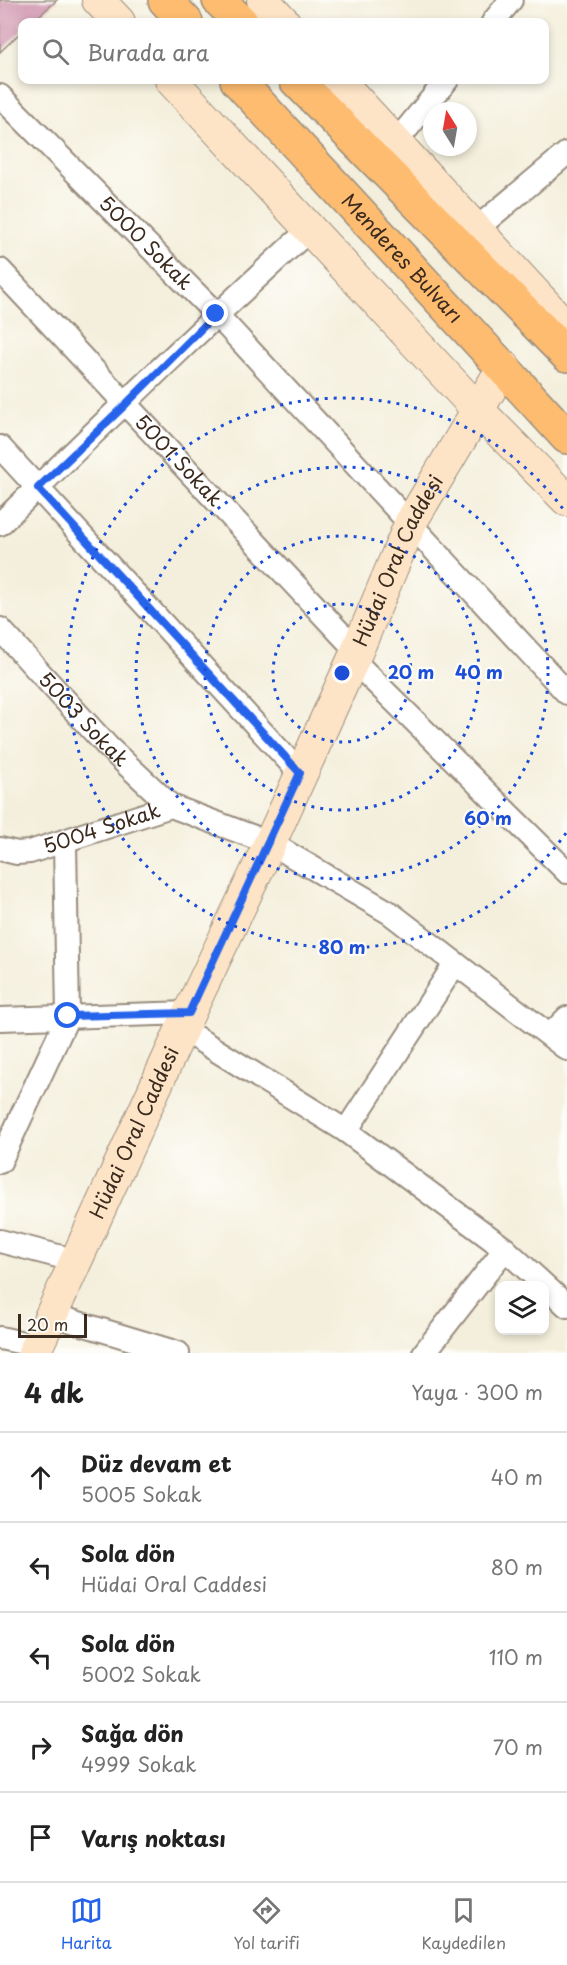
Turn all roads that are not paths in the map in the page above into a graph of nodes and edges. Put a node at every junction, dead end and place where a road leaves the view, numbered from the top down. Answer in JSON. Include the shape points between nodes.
{"nodes":[{"id":1,"x":98,"y":0,"type":"edge"},
{"id":2,"x":165,"y":0,"type":"edge"},
{"id":3,"x":219,"y":0,"type":"edge"},
{"id":4,"x":263,"y":0,"type":"edge"},
{"id":5,"x":511,"y":0,"type":"edge"},
{"id":6,"x":115,"y":18,"type":"edge"},
{"id":7,"x":182,"y":18,"type":"edge"},
{"id":8,"x":237,"y":18,"type":"edge"},
{"id":9,"x":280,"y":18,"type":"edge"},
{"id":10,"x":496,"y":18,"type":"edge"},
{"id":11,"x":175,"y":84,"type":"edge"},
{"id":12,"x":241,"y":84,"type":"edge"},
{"id":13,"x":300,"y":84,"type":"edge"},
{"id":14,"x":342,"y":84,"type":"edge"},
{"id":15,"x":444,"y":84,"type":"edge"},
{"id":16,"x":0,"y":96,"type":"edge"},
{"id":17,"x":396,"y":142,"type":"junction"},
{"id":18,"x":567,"y":153,"type":"edge"},
{"id":19,"x":476,"y":229,"type":"junction"},
{"id":20,"x":309,"y":230,"type":"junction"},
{"id":21,"x":0,"y":270,"type":"edge"},
{"id":22,"x":216,"y":314,"type":"junction"},
{"id":23,"x":566,"y":332,"type":"edge"},
{"id":24,"x":504,"y":366,"type":"junction"},
{"id":25,"x":126,"y":404,"type":"junction"},
{"id":26,"x":477,"y":409,"type":"junction"},
{"id":27,"x":567,"y":437,"type":"edge"},
{"id":28,"x":0,"y":447,"type":"edge"},
{"id":29,"x":38,"y":488,"type":"junction"},
{"id":30,"x":567,"y":500,"type":"edge"},
{"id":31,"x":411,"y":522,"type":"junction"},
{"id":32,"x":0,"y":524,"type":"edge"},
{"id":33,"x":0,"y":629,"type":"edge"},
{"id":34,"x":355,"y":655,"type":"junction"},
{"id":35,"x":567,"y":693,"type":"edge"},
{"id":36,"x":300,"y":773,"type":"junction"},
{"id":37,"x":171,"y":806,"type":"junction"},
{"id":38,"x":64,"y":843,"type":"junction"},
{"id":39,"x":270,"y":843,"type":"junction"},
{"id":40,"x":1,"y":854,"type":"edge"},
{"id":41,"x":567,"y":872,"type":"edge"},
{"id":42,"x":455,"y":964,"type":"junction"},
{"id":43,"x":68,"y":1016,"type":"junction"},
{"id":44,"x":567,"y":1018,"type":"edge"},
{"id":45,"x":0,"y":1019,"type":"edge"},
{"id":46,"x":186,"y":1021,"type":"junction"},
{"id":47,"x":559,"y":1042,"type":"edge"},
{"id":48,"x":346,"y":1131,"type":"junction"},
{"id":49,"x":0,"y":1161,"type":"edge"},
{"id":50,"x":0,"y":1241,"type":"edge"},
{"id":51,"x":505,"y":1249,"type":"junction"},
{"id":52,"x":77,"y":1261,"type":"junction"},
{"id":53,"x":567,"y":1306,"type":"edge"},
{"id":54,"x":52,"y":1315,"type":"junction"},
{"id":55,"x":0,"y":1338,"type":"edge"},
{"id":56,"x":36,"y":1349,"type":"edge"},
{"id":57,"x":178,"y":1353,"type":"edge"},
{"id":58,"x":424,"y":1353,"type":"edge"}],
"edges":[{"from":1,"to":6,"type":"street"},
{"from":2,"to":7,"type":"main road"},
{"from":3,"to":8,"type":"main road"},
{"from":4,"to":9,"type":"street"},
{"from":5,"to":10,"type":"street"},
{"from":11,"to":20,"type":"street"},
{"from":12,"to":24,"type":"main road","name":"Menderes Bulvarı"},
{"from":13,"to":23,"type":"main road"},
{"from":14,"to":17,"type":"street"},
{"from":15,"to":17,"type":"street"},
{"from":16,"to":22,"type":"street","name":"5000 Sokak"},
{"from":17,"to":19,"type":"street"},
{"from":18,"to":19,"type":"street"},
{"from":19,"to":23,"type":"street"},
{"from":20,"to":22,"type":"street"},
{"from":20,"to":26,"type":"street"},
{"from":21,"to":25,"type":"street","name":"5001 Sokak"},
{"from":22,"to":25,"type":"street"},
{"from":22,"to":31,"type":"street","name":"5000 Sokak"},
{"from":24,"to":26,"type":"street","name":"Hüdai Oral Caddesi"},
{"from":24,"to":27,"type":"main road","name":"Menderes Bulvarı"},
{"from":25,"to":29,"type":"street"},
{"from":25,"to":34,"type":"street","name":"5001 Sokak"},
{"from":26,"to":30,"type":"street"},
{"from":26,"to":31,"type":"street","name":"Hüdai Oral Caddesi"},
{"from":28,"to":29,"type":"street"},
{"from":29,"to":32,"type":"street"},
{"from":29,"to":36,"type":"street"},
{"from":31,"to":34,"type":"street","name":"Hüdai Oral Caddesi"},
{"from":31,"to":35,"type":"street","name":"5000 Sokak"},
{"from":33,"to":37,"type":"street","name":"5003 Sokak","via":[[108,747]]},
{"from":34,"to":36,"type":"street","name":"Hüdai Oral Caddesi"},
{"from":34,"to":41,"type":"street","name":"5001 Sokak"},
{"from":36,"to":39,"type":"street","name":"Hüdai Oral Caddesi"},
{"from":37,"to":38,"type":"street","name":"5004 Sokak"},
{"from":37,"to":39,"type":"street","name":"5004 Sokak"},
{"from":38,"to":40,"type":"street","name":"5004 Sokak","via":[[30,852]]},
{"from":38,"to":43,"type":"street"},
{"from":39,"to":42,"type":"street","name":"5004 Sokak","via":[[390,913]]},
{"from":39,"to":46,"type":"street","name":"Hüdai Oral Caddesi"},
{"from":42,"to":47,"type":"street","name":"5004 Sokak"},
{"from":42,"to":48,"type":"street"},
{"from":43,"to":45,"type":"street"},
{"from":43,"to":46,"type":"street"},
{"from":43,"to":49,"type":"street"},
{"from":44,"to":47,"type":"street"},
{"from":46,"to":48,"type":"street"},
{"from":46,"to":52,"type":"street","name":"Hüdai Oral Caddesi"},
{"from":48,"to":51,"type":"street"},
{"from":50,"to":52,"type":"street"},
{"from":51,"to":53,"type":"street"},
{"from":51,"to":58,"type":"street"},
{"from":52,"to":54,"type":"street","name":"Hüdai Oral Caddesi"},
{"from":54,"to":56,"type":"street","name":"Hüdai Oral Caddesi"},
{"from":54,"to":57,"type":"street"},
{"from":55,"to":56,"type":"street"}]}
